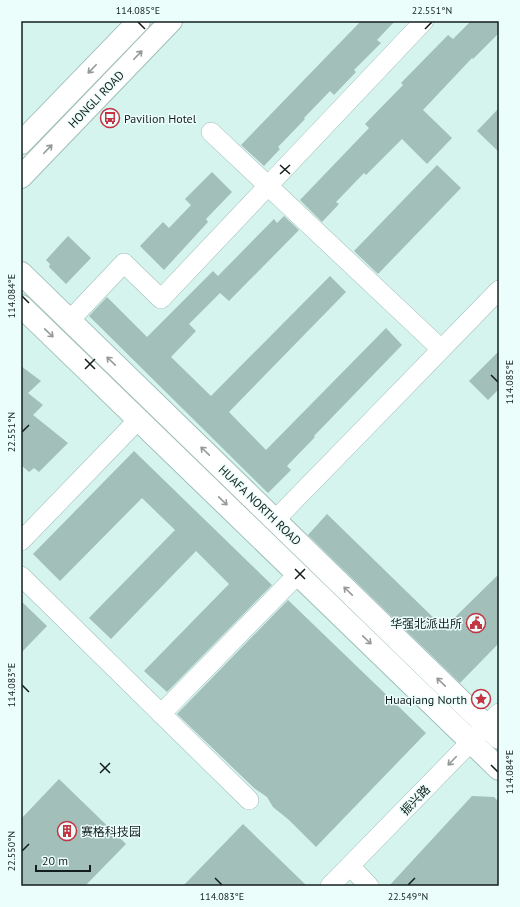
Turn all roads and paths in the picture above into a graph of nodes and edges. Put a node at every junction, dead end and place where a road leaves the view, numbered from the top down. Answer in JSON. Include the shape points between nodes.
{"nodes":[{"id":1,"x":139,"y":21,"type":"edge"},
{"id":2,"x":171,"y":21,"type":"edge"},
{"id":3,"x":424,"y":21,"type":"edge"},
{"id":4,"x":211,"y":132,"type":"dead end"},
{"id":5,"x":21,"y":144,"type":"edge"},
{"id":6,"x":22,"y":176,"type":"edge"},
{"id":7,"x":268,"y":186,"type":"junction"},
{"id":8,"x":21,"y":273,"type":"edge"},
{"id":9,"x":499,"y":290,"type":"edge"},
{"id":10,"x":21,"y":306,"type":"edge"},
{"id":11,"x":70,"y":320,"type":"junction"},
{"id":12,"x":441,"y":349,"type":"junction"},
{"id":13,"x":138,"y":420,"type":"junction"},
{"id":14,"x":275,"y":520,"type":"junction"},
{"id":15,"x":21,"y":541,"type":"edge"},
{"id":16,"x":298,"y":574,"type":"junction"},
{"id":17,"x":21,"y":576,"type":"edge"},
{"id":18,"x":161,"y":714,"type":"junction"},
{"id":19,"x":495,"y":726,"type":"edge"},
{"id":20,"x":471,"y":742,"type":"junction"},
{"id":21,"x":499,"y":769,"type":"edge"},
{"id":22,"x":249,"y":800,"type":"dead end"},
{"id":23,"x":350,"y":866,"type":"junction"},
{"id":24,"x":330,"y":886,"type":"edge"},
{"id":25,"x":369,"y":886,"type":"edge"}],
"edges":[{"from":1,"to":5,"type":"main road","name":"HONGLI ROAD","one_way":true},
{"from":6,"to":2,"type":"main road","name":"HONGLI ROAD","one_way":true},
{"from":3,"to":7,"type":"street"},
{"from":4,"to":7,"type":"street"},
{"from":7,"to":11,"type":"street","via":[[161,299],[124,263]]},
{"from":7,"to":12,"type":"street"},
{"from":8,"to":11,"type":"main road","name":"HUAFA NORTH ROAD"},
{"from":9,"to":12,"type":"street"},
{"from":10,"to":13,"type":"main road","name":"HUAFA NORTH ROAD","one_way":true},
{"from":14,"to":11,"type":"main road","name":"HUAFA NORTH ROAD","one_way":true},
{"from":12,"to":14,"type":"street"},
{"from":13,"to":15,"type":"street"},
{"from":13,"to":16,"type":"main road","name":"HUAFA NORTH ROAD","one_way":true},
{"from":19,"to":14,"type":"main road","name":"HUAFA NORTH ROAD","one_way":true},
{"from":16,"to":18,"type":"street"},
{"from":16,"to":20,"type":"main road","name":"HUAFA NORTH ROAD","one_way":true},
{"from":17,"to":18,"type":"street"},
{"from":18,"to":22,"type":"street"},
{"from":19,"to":20,"type":"street","name":"振兴路"},
{"from":20,"to":21,"type":"main road","name":"HUAFA NORTH ROAD"},
{"from":20,"to":23,"type":"street","name":"振兴路","one_way":true},
{"from":23,"to":24,"type":"street","name":"振兴路"},
{"from":23,"to":25,"type":"street"}]}
